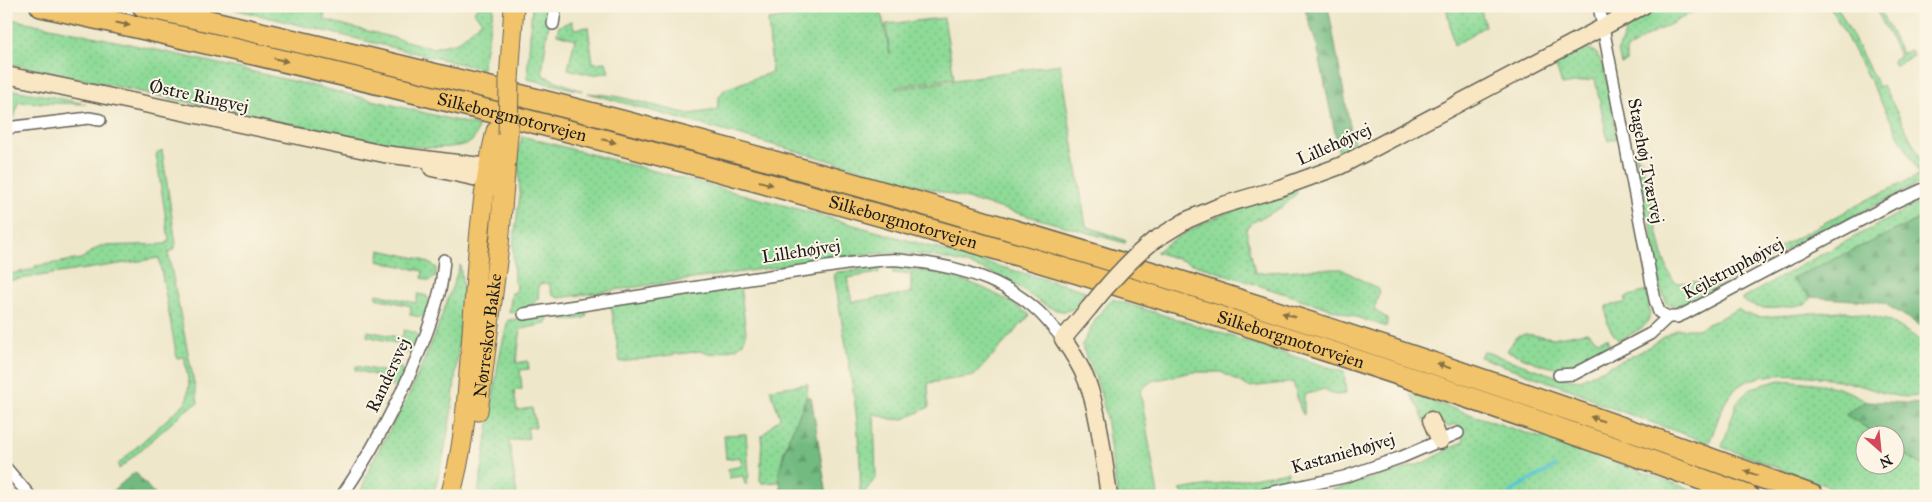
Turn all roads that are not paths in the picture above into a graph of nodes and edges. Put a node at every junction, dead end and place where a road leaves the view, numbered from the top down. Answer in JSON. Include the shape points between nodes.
{"nodes":[{"id":1,"x":41,"y":6,"type":"edge"},
{"id":2,"x":143,"y":6,"type":"edge"},
{"id":3,"x":514,"y":6,"type":"edge"},
{"id":4,"x":556,"y":6,"type":"edge"},
{"id":5,"x":1598,"y":6,"type":"edge"},
{"id":6,"x":1643,"y":6,"type":"edge"},
{"id":7,"x":553,"y":24,"type":"dead end"},
{"id":8,"x":1603,"y":28,"type":"junction"},
{"id":9,"x":6,"y":75,"type":"edge"},
{"id":10,"x":100,"y":120,"type":"dead end"},
{"id":11,"x":6,"y":128,"type":"edge"},
{"id":12,"x":494,"y":175,"type":"junction"},
{"id":13,"x":1926,"y":188,"type":"edge"},
{"id":14,"x":444,"y":260,"type":"dead end"},
{"id":15,"x":524,"y":314,"type":"dead end"},
{"id":16,"x":1668,"y":317,"type":"junction"},
{"id":17,"x":1063,"y":339,"type":"junction"},
{"id":18,"x":1559,"y":375,"type":"dead end"},
{"id":19,"x":1431,"y":420,"type":"dead end"},
{"id":20,"x":1458,"y":433,"type":"dead end"},
{"id":21,"x":1440,"y":441,"type":"junction"},
{"id":22,"x":6,"y":468,"type":"edge"},
{"id":23,"x":30,"y":496,"type":"edge"},
{"id":24,"x":342,"y":496,"type":"edge"},
{"id":25,"x":450,"y":496,"type":"edge"},
{"id":26,"x":463,"y":496,"type":"edge"},
{"id":27,"x":1109,"y":496,"type":"edge"},
{"id":28,"x":1255,"y":496,"type":"edge"},
{"id":29,"x":1748,"y":496,"type":"edge"},
{"id":30,"x":1813,"y":496,"type":"edge"}],
"edges":[{"from":1,"to":29,"type":"highway","name":"Silkeborgmotorvejen","one_way":true,"via":[[402,88],[642,149],[895,219],[1309,345]]},
{"from":30,"to":2,"type":"highway","name":"Silkeborgmotorvejen","one_way":true,"via":[[1416,356],[1012,230],[738,152],[568,108]]},
{"from":3,"to":12,"type":"main road","name":"Nørreskov Bakke","bridge":true,"via":[[509,78]]},
{"from":4,"to":7,"type":"street"},
{"from":5,"to":8,"type":"street","name":"Stagehøj Tværvej"},
{"from":6,"to":8,"type":"street","name":"Lillehøjvej"},
{"from":8,"to":16,"type":"street","name":"Stagehøj Tværvej","via":[[1656,300],[1659,312]]},
{"from":8,"to":17,"type":"street","name":"Lillehøjvej","bridge":true,"via":[[1340,166],[1187,220],[1133,257]]},
{"from":9,"to":12,"type":"street","name":"Østre Ringvej"},
{"from":10,"to":11,"type":"street","via":[[89,118]]},
{"from":12,"to":25,"type":"main road","name":"Nørreskov Bakke","via":[[478,241],[466,406]]},
{"from":12,"to":26,"type":"main road","name":"Nørreskov Bakke","via":[[499,246]]},
{"from":13,"to":16,"type":"street","name":"Kejlstruphøjvej","via":[[1684,314]]},
{"from":14,"to":24,"type":"street","name":"Randersvej","via":[[427,332],[391,413]]},
{"from":15,"to":17,"type":"street","name":"Lillehøjvej","via":[[853,263],[898,260],[944,266],[978,275],[1010,291],[1039,312]]},
{"from":16,"to":18,"type":"street","name":"Kejlstruphøjvej","via":[[1650,334],[1574,374]]},
{"from":17,"to":27,"type":"street","name":"Lillehøjvej","via":[[1087,380]]},
{"from":19,"to":21,"type":"street"},
{"from":20,"to":21,"type":"street","name":"Kastaniehøjvej"},
{"from":21,"to":28,"type":"street","name":"Kastaniehøjvej","via":[[1344,477]]},
{"from":22,"to":23,"type":"street"}]}
